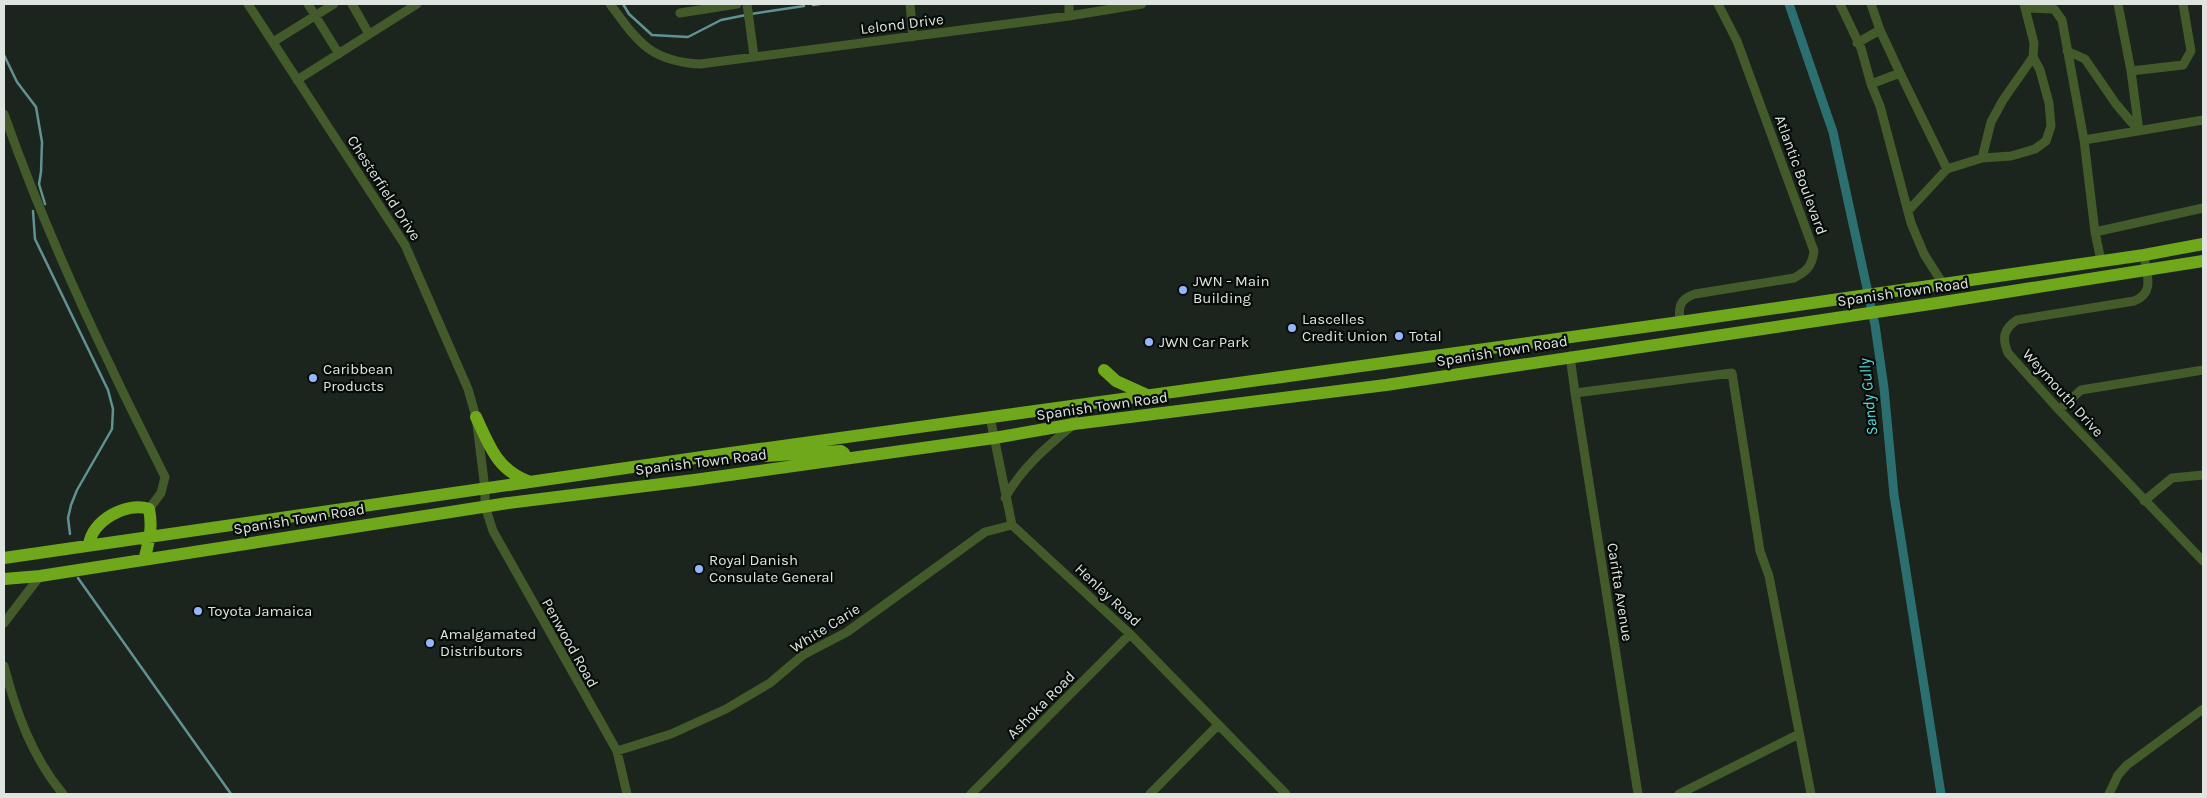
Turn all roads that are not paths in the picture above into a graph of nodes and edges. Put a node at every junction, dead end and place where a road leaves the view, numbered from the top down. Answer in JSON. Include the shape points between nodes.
{"nodes":[{"id":1,"x":248,"y":4,"type":"edge"},
{"id":2,"x":308,"y":4,"type":"edge"},
{"id":3,"x":334,"y":4,"type":"edge"},
{"id":4,"x":352,"y":4,"type":"edge"},
{"id":5,"x":417,"y":4,"type":"edge"},
{"id":6,"x":610,"y":4,"type":"edge"},
{"id":7,"x":737,"y":4,"type":"edge"},
{"id":8,"x":747,"y":4,"type":"edge"},
{"id":9,"x":910,"y":4,"type":"edge"},
{"id":10,"x":1069,"y":4,"type":"edge"},
{"id":11,"x":1142,"y":4,"type":"edge"},
{"id":12,"x":1718,"y":4,"type":"edge"},
{"id":13,"x":1840,"y":4,"type":"edge"},
{"id":14,"x":1871,"y":4,"type":"edge"},
{"id":15,"x":2118,"y":4,"type":"edge"},
{"id":16,"x":2184,"y":4,"type":"edge"},
{"id":17,"x":2024,"y":6,"type":"edge"},
{"id":18,"x":680,"y":13,"type":"dead end"},
{"id":19,"x":316,"y":15,"type":"junction"},
{"id":20,"x":1069,"y":16,"type":"junction"},
{"id":21,"x":1880,"y":30,"type":"junction"},
{"id":22,"x":369,"y":34,"type":"junction"},
{"id":23,"x":913,"y":37,"type":"junction"},
{"id":24,"x":272,"y":42,"type":"junction"},
{"id":25,"x":1856,"y":43,"type":"junction"},
{"id":26,"x":2067,"y":51,"type":"junction"},
{"id":27,"x":338,"y":54,"type":"junction"},
{"id":28,"x":754,"y":56,"type":"junction"},
{"id":29,"x":2033,"y":57,"type":"junction"},
{"id":30,"x":2131,"y":71,"type":"junction"},
{"id":31,"x":1900,"y":72,"type":"junction"},
{"id":32,"x":297,"y":80,"type":"junction"},
{"id":33,"x":1871,"y":84,"type":"junction"},
{"id":34,"x":4,"y":114,"type":"edge"},
{"id":35,"x":2203,"y":120,"type":"edge"},
{"id":36,"x":2139,"y":131,"type":"junction"},
{"id":37,"x":2084,"y":140,"type":"junction"},
{"id":38,"x":1982,"y":158,"type":"junction"},
{"id":39,"x":1947,"y":169,"type":"junction"},
{"id":40,"x":2203,"y":208,"type":"edge"},
{"id":41,"x":1908,"y":210,"type":"junction"},
{"id":42,"x":2095,"y":232,"type":"junction"},
{"id":43,"x":2203,"y":244,"type":"edge"},
{"id":44,"x":2144,"y":255,"type":"junction"},
{"id":45,"x":2101,"y":261,"type":"junction"},
{"id":46,"x":2203,"y":261,"type":"edge"},
{"id":47,"x":2146,"y":271,"type":"junction"},
{"id":48,"x":1943,"y":284,"type":"junction"},
{"id":49,"x":1680,"y":322,"type":"junction"},
{"id":50,"x":1570,"y":356,"type":"junction"},
{"id":51,"x":1382,"y":363,"type":"junction"},
{"id":52,"x":1104,"y":370,"type":"dead end"},
{"id":53,"x":2203,"y":370,"type":"edge"},
{"id":54,"x":1386,"y":385,"type":"junction"},
{"id":55,"x":1575,"y":393,"type":"junction"},
{"id":56,"x":1148,"y":396,"type":"junction"},
{"id":57,"x":1073,"y":406,"type":"junction"},
{"id":58,"x":2059,"y":410,"type":"junction"},
{"id":59,"x":990,"y":417,"type":"junction"},
{"id":60,"x":476,"y":418,"type":"junction"},
{"id":61,"x":1074,"y":424,"type":"junction"},
{"id":62,"x":994,"y":438,"type":"junction"},
{"id":63,"x":708,"y":456,"type":"junction"},
{"id":64,"x":847,"y":458,"type":"junction"},
{"id":65,"x":2203,"y":474,"type":"edge"},
{"id":66,"x":532,"y":483,"type":"junction"},
{"id":67,"x":485,"y":489,"type":"junction"},
{"id":68,"x":1006,"y":498,"type":"junction"},
{"id":69,"x":2144,"y":501,"type":"junction"},
{"id":70,"x":485,"y":506,"type":"junction"},
{"id":71,"x":149,"y":509,"type":"junction"},
{"id":72,"x":1012,"y":525,"type":"junction"},
{"id":73,"x":151,"y":536,"type":"junction"},
{"id":74,"x":89,"y":545,"type":"junction"},
{"id":75,"x":4,"y":558,"type":"edge"},
{"id":76,"x":144,"y":560,"type":"junction"},
{"id":77,"x":2203,"y":561,"type":"edge"},
{"id":78,"x":40,"y":576,"type":"junction"},
{"id":79,"x":4,"y":579,"type":"edge"},
{"id":80,"x":4,"y":623,"type":"edge"},
{"id":81,"x":1130,"y":634,"type":"junction"},
{"id":82,"x":4,"y":666,"type":"edge"},
{"id":83,"x":2202,"y":712,"type":"edge"},
{"id":84,"x":1217,"y":726,"type":"junction"},
{"id":85,"x":1799,"y":734,"type":"junction"},
{"id":86,"x":616,"y":751,"type":"junction"},
{"id":87,"x":625,"y":793,"type":"edge"},
{"id":88,"x":63,"y":794,"type":"edge"},
{"id":89,"x":971,"y":794,"type":"edge"},
{"id":90,"x":1150,"y":794,"type":"edge"},
{"id":91,"x":1286,"y":794,"type":"edge"},
{"id":92,"x":1638,"y":794,"type":"edge"},
{"id":93,"x":1679,"y":794,"type":"edge"},
{"id":94,"x":1810,"y":794,"type":"edge"},
{"id":95,"x":2108,"y":794,"type":"edge"}],
"edges":[{"from":1,"to":24,"type":"street","name":"Chesterfield Drive"},
{"from":2,"to":19,"type":"street"},
{"from":3,"to":19,"type":"street"},
{"from":4,"to":22,"type":"street"},
{"from":5,"to":22,"type":"street"},
{"from":6,"to":28,"type":"street","name":"Lelond Drive","via":[[636,37],[658,56],[668,60],[700,64]]},
{"from":7,"to":18,"type":"street"},
{"from":8,"to":28,"type":"street"},
{"from":9,"to":23,"type":"street"},
{"from":10,"to":20,"type":"street"},
{"from":11,"to":20,"type":"street","name":"Lelond Drive"},
{"from":12,"to":49,"type":"street","name":"Atlantic Boulevard","via":[[1737,41],[1814,251],[1813,263],[1807,271],[1794,278],[1685,298],[1678,307]]},
{"from":13,"to":25,"type":"street"},
{"from":14,"to":21,"type":"street"},
{"from":15,"to":30,"type":"street"},
{"from":16,"to":30,"type":"street","via":[[2191,51],[2183,65]]},
{"from":17,"to":26,"type":"street","via":[[2054,9],[2062,20]]},
{"from":17,"to":29,"type":"street","via":[[2034,43]]},
{"from":19,"to":24,"type":"street"},
{"from":19,"to":27,"type":"street"},
{"from":20,"to":23,"type":"street","name":"Lelond Drive"},
{"from":21,"to":25,"type":"street"},
{"from":21,"to":31,"type":"street"},
{"from":22,"to":27,"type":"street"},
{"from":23,"to":28,"type":"street","name":"Lelond Drive"},
{"from":24,"to":32,"type":"street","name":"Chesterfield Drive"},
{"from":25,"to":33,"type":"street"},
{"from":26,"to":36,"type":"street","via":[[2085,59]]},
{"from":26,"to":37,"type":"street"},
{"from":27,"to":32,"type":"street"},
{"from":29,"to":38,"type":"street","via":[[1991,122]]},
{"from":29,"to":38,"type":"street","via":[[2049,104],[2051,126],[2046,141],[2011,156]]},
{"from":30,"to":36,"type":"street"},
{"from":31,"to":33,"type":"street"},
{"from":31,"to":39,"type":"street"},
{"from":32,"to":60,"type":"street","name":"Chesterfield Drive","via":[[400,234],[468,389]]},
{"from":33,"to":41,"type":"street"},
{"from":34,"to":71,"type":"street","via":[[67,273],[165,476],[161,493]]},
{"from":35,"to":36,"type":"street"},
{"from":36,"to":37,"type":"street"},
{"from":37,"to":42,"type":"street"},
{"from":38,"to":39,"type":"street"},
{"from":39,"to":41,"type":"street"},
{"from":40,"to":42,"type":"street"},
{"from":41,"to":48,"type":"street","via":[[1924,254]]},
{"from":42,"to":45,"type":"street"},
{"from":43,"to":44,"type":"highway","name":"Spanish Town Road"},
{"from":44,"to":45,"type":"highway","name":"Spanish Town Road"},
{"from":44,"to":47,"type":"street","name":"Weymouth Drive"},
{"from":45,"to":48,"type":"highway","name":"Spanish Town Road"},
{"from":46,"to":47,"type":"highway","name":"Spanish Town Road"},
{"from":47,"to":50,"type":"highway","name":"Spanish Town Road"},
{"from":47,"to":58,"type":"street","name":"Weymouth Drive","via":[[2147,290],[2142,298],[2017,320],[2009,325],[2004,333],[2008,353]]},
{"from":48,"to":49,"type":"highway","name":"Spanish Town Road"},
{"from":49,"to":51,"type":"highway","name":"Spanish Town Road"},
{"from":50,"to":54,"type":"highway","name":"Spanish Town Road"},
{"from":50,"to":55,"type":"street","name":"Carifta Avenue"},
{"from":51,"to":54,"type":"highway"},
{"from":51,"to":56,"type":"highway","name":"Spanish Town Road"},
{"from":52,"to":56,"type":"highway","via":[[1116,381]]},
{"from":53,"to":58,"type":"street","via":[[2081,390]]},
{"from":54,"to":61,"type":"highway","name":"Spanish Town Road"},
{"from":55,"to":85,"type":"street","via":[[1732,373],[1760,551],[1768,576]]},
{"from":55,"to":92,"type":"street","name":"Carifta Avenue"},
{"from":56,"to":57,"type":"highway","name":"Spanish Town Road"},
{"from":57,"to":59,"type":"highway","name":"Spanish Town Road"},
{"from":57,"to":61,"type":"street"},
{"from":58,"to":69,"type":"street","name":"Weymouth Drive"},
{"from":59,"to":62,"type":"street"},
{"from":59,"to":63,"type":"highway","name":"Spanish Town Road"},
{"from":60,"to":66,"type":"highway","via":[[503,466],[518,478]]},
{"from":60,"to":67,"type":"street","name":"Chesterfield Drive"},
{"from":61,"to":62,"type":"highway","name":"Spanish Town Road"},
{"from":61,"to":68,"type":"street","via":[[1030,463],[1015,480]]},
{"from":62,"to":64,"type":"highway","name":"Spanish Town Road"},
{"from":62,"to":68,"type":"street"},
{"from":63,"to":64,"type":"highway","via":[[715,460],[841,451]]},
{"from":63,"to":66,"type":"highway","name":"Spanish Town Road"},
{"from":64,"to":70,"type":"highway","name":"Spanish Town Road"},
{"from":65,"to":69,"type":"street","via":[[2172,478]]},
{"from":66,"to":67,"type":"highway","name":"Spanish Town Road"},
{"from":67,"to":70,"type":"street","name":"Penwood Road"},
{"from":67,"to":73,"type":"highway","name":"Spanish Town Road"},
{"from":68,"to":72,"type":"street"},
{"from":69,"to":77,"type":"street","name":"Weymouth Drive"},
{"from":70,"to":76,"type":"highway","name":"Spanish Town Road"},
{"from":70,"to":86,"type":"street","name":"Penwood Road","via":[[493,531]]},
{"from":71,"to":73,"type":"highway"},
{"from":71,"to":74,"type":"highway","via":[[142,506],[124,508],[107,518],[94,531]]},
{"from":72,"to":81,"type":"street","name":"Henley Road"},
{"from":72,"to":86,"type":"street","name":"White Carie","via":[[985,532],[854,626],[803,655],[770,683],[671,734]]},
{"from":73,"to":74,"type":"highway","name":"Spanish Town Road"},
{"from":73,"to":76,"type":"highway"},
{"from":74,"to":75,"type":"highway","name":"Spanish Town Road"},
{"from":76,"to":78,"type":"highway","name":"Spanish Town Road"},
{"from":78,"to":79,"type":"highway","name":"Spanish Town Road"},
{"from":78,"to":80,"type":"street"},
{"from":81,"to":84,"type":"street","name":"Henley Road"},
{"from":81,"to":89,"type":"street","name":"Ashoka Road"},
{"from":82,"to":88,"type":"street","via":[[14,706],[25,730],[51,780]]},
{"from":83,"to":95,"type":"street","via":[[2126,765]]},
{"from":84,"to":90,"type":"street"},
{"from":84,"to":91,"type":"street","name":"Henley Road"},
{"from":85,"to":93,"type":"street"},
{"from":85,"to":94,"type":"street"},
{"from":86,"to":87,"type":"street","name":"Penwood Road"}]}
